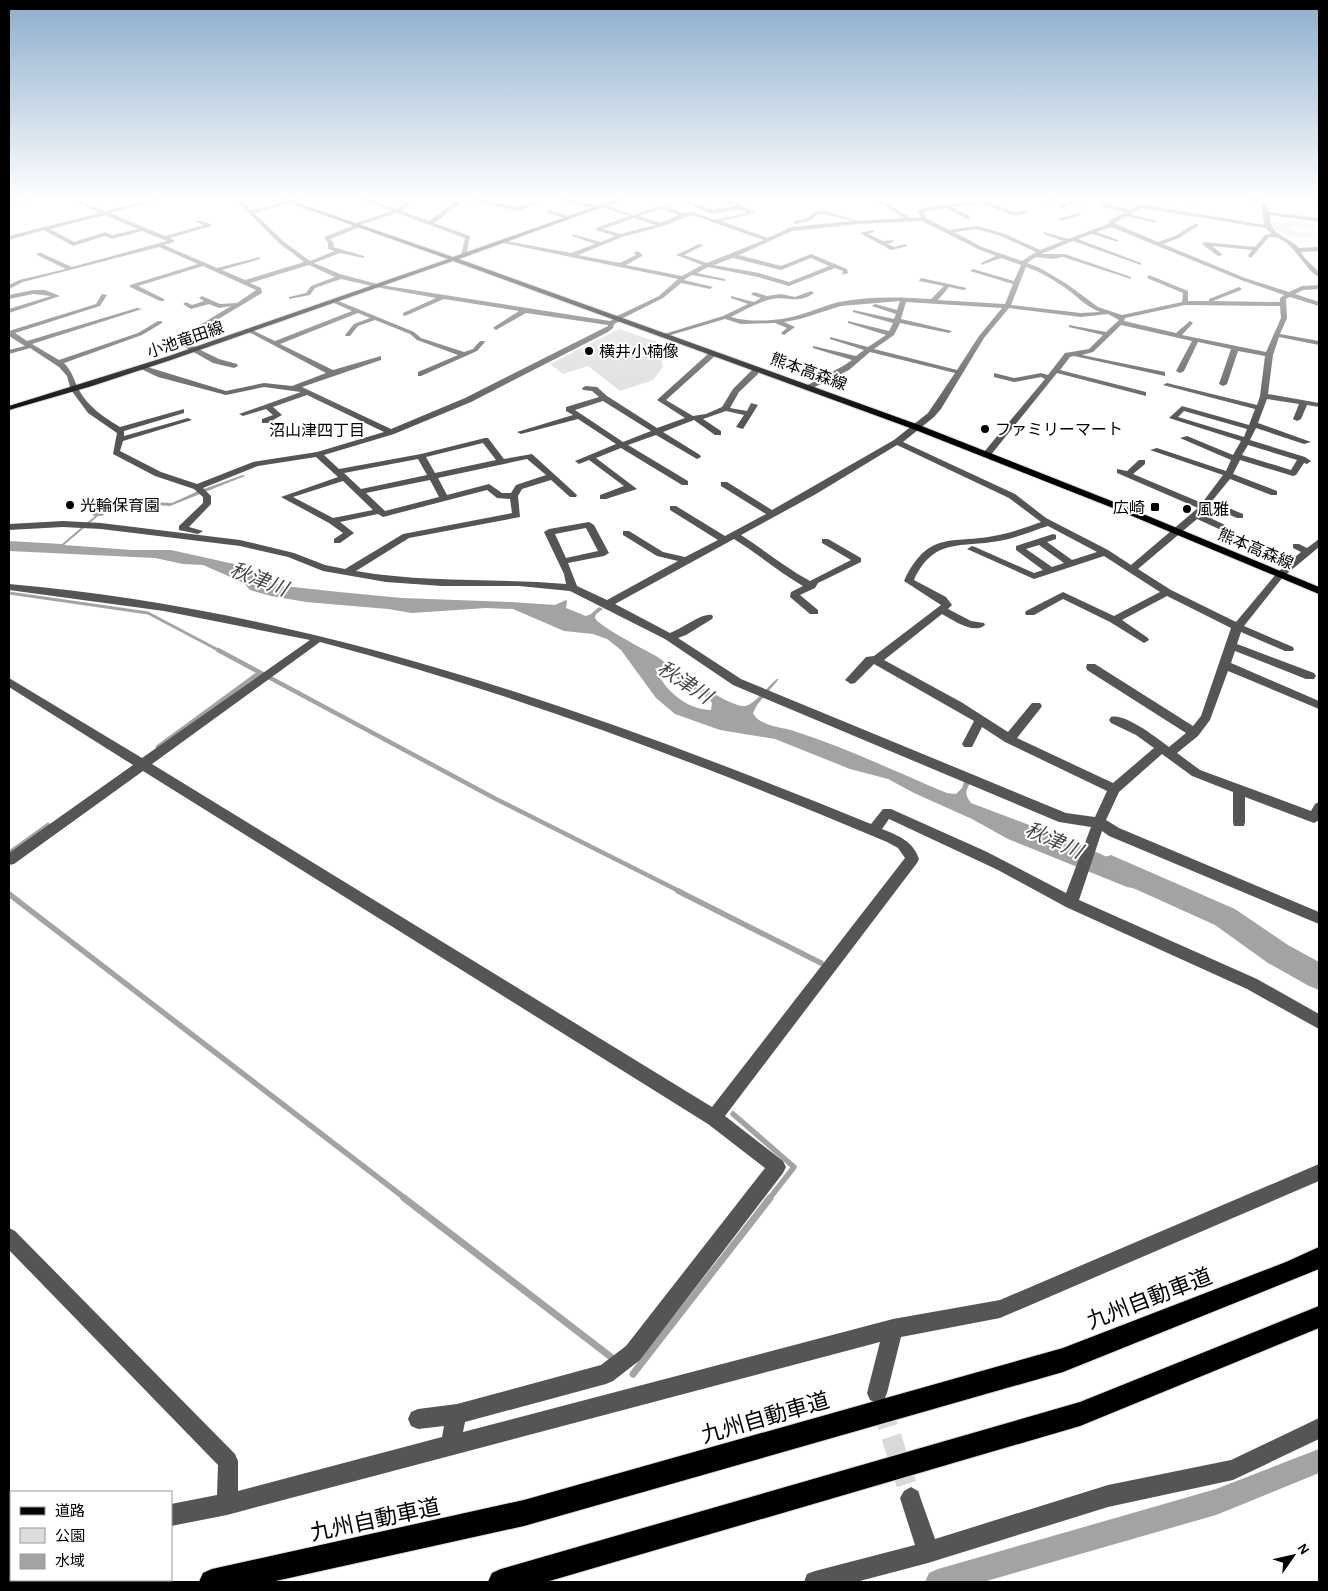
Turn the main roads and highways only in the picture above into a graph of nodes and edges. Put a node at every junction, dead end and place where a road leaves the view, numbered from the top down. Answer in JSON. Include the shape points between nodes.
{"nodes":[{"id":1,"x":414,"y":273,"type":"edge"},
{"id":2,"x":492,"y":273,"type":"edge"},
{"id":3,"x":9,"y":408,"type":"edge"},
{"id":4,"x":1319,"y":592,"type":"edge"},
{"id":5,"x":1319,"y":1258,"type":"edge"},
{"id":6,"x":1319,"y":1317,"type":"edge"},
{"id":7,"x":212,"y":1582,"type":"edge"},
{"id":8,"x":501,"y":1582,"type":"edge"}],
"edges":[{"from":1,"to":3,"type":"main road","name":"小池竜田線","via":[[75,390]]},
{"from":2,"to":4,"type":"main road","name":"熊本高森線","via":[[987,454]]},
{"from":5,"to":7,"type":"highway","name":"九州自動車道","via":[[1063,1360],[524,1513]]},
{"from":6,"to":8,"type":"highway","via":[[1080,1414]]}]}
